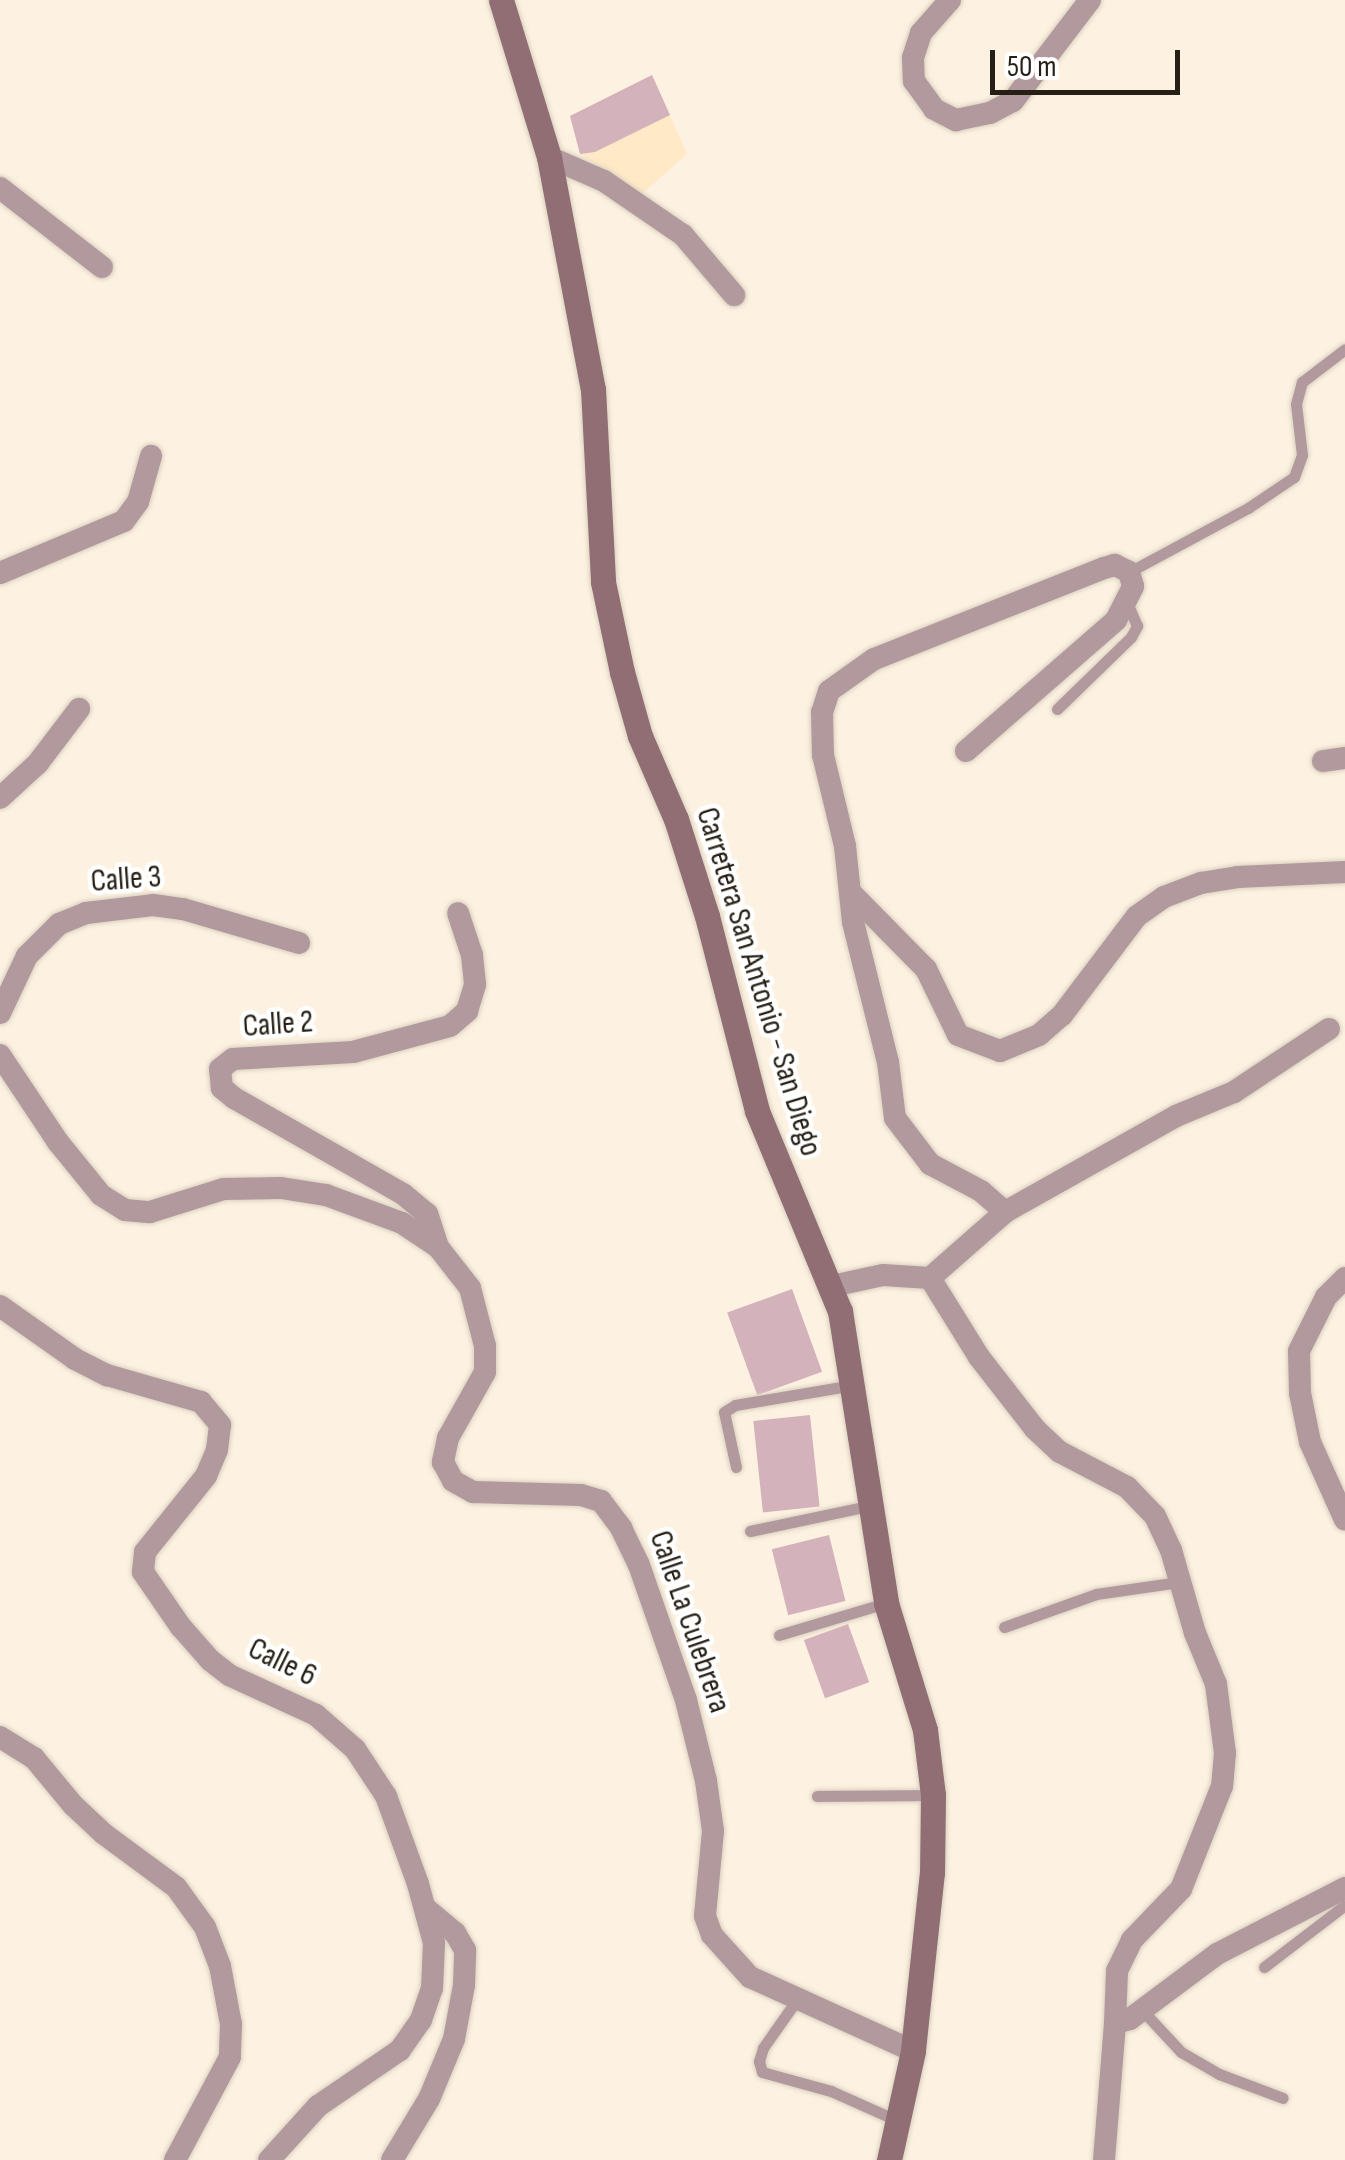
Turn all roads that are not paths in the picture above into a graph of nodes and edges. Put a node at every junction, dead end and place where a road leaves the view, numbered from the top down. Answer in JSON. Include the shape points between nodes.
{"nodes":[{"id":1,"x":501,"y":0,"type":"edge"},
{"id":2,"x":950,"y":0,"type":"edge"},
{"id":3,"x":1090,"y":0,"type":"edge"},
{"id":4,"x":549,"y":156,"type":"junction"},
{"id":5,"x":0,"y":188,"type":"edge"},
{"id":6,"x":102,"y":267,"type":"dead end"},
{"id":7,"x":734,"y":294,"type":"dead end"},
{"id":8,"x":1345,"y":349,"type":"edge"},
{"id":9,"x":151,"y":456,"type":"dead end"},
{"id":10,"x":0,"y":572,"type":"edge"},
{"id":11,"x":1129,"y":572,"type":"junction"},
{"id":12,"x":1127,"y":602,"type":"junction"},
{"id":13,"x":79,"y":709,"type":"dead end"},
{"id":14,"x":1057,"y":709,"type":"dead end"},
{"id":15,"x":966,"y":751,"type":"dead end"},
{"id":16,"x":0,"y":798,"type":"edge"},
{"id":17,"x":1345,"y":872,"type":"edge"},
{"id":18,"x":851,"y":893,"type":"junction"},
{"id":19,"x":458,"y":913,"type":"dead end"},
{"id":20,"x":299,"y":943,"type":"dead end"},
{"id":21,"x":0,"y":1014,"type":"edge"},
{"id":22,"x":1329,"y":1029,"type":"dead end"},
{"id":23,"x":0,"y":1055,"type":"edge"},
{"id":24,"x":1005,"y":1212,"type":"junction"},
{"id":25,"x":438,"y":1247,"type":"junction"},
{"id":26,"x":930,"y":1278,"type":"junction"},
{"id":27,"x":1345,"y":1278,"type":"edge"},
{"id":28,"x":832,"y":1286,"type":"junction"},
{"id":29,"x":0,"y":1306,"type":"edge"},
{"id":30,"x":854,"y":1384,"type":"junction"},
{"id":31,"x":736,"y":1467,"type":"dead end"},
{"id":32,"x":872,"y":1506,"type":"junction"},
{"id":33,"x":1345,"y":1520,"type":"edge"},
{"id":34,"x":750,"y":1531,"type":"dead end"},
{"id":35,"x":1179,"y":1582,"type":"junction"},
{"id":36,"x":886,"y":1602,"type":"junction"},
{"id":37,"x":1004,"y":1627,"type":"dead end"},
{"id":38,"x":779,"y":1635,"type":"dead end"},
{"id":39,"x":0,"y":1737,"type":"edge"},
{"id":40,"x":933,"y":1794,"type":"junction"},
{"id":41,"x":816,"y":1796,"type":"dead end"},
{"id":42,"x":1345,"y":1888,"type":"edge"},
{"id":43,"x":1345,"y":1905,"type":"edge"},
{"id":44,"x":425,"y":1908,"type":"junction"},
{"id":45,"x":1264,"y":1967,"type":"dead end"},
{"id":46,"x":798,"y":1998,"type":"junction"},
{"id":47,"x":1142,"y":2010,"type":"junction"},
{"id":48,"x":1115,"y":2023,"type":"junction"},
{"id":49,"x":913,"y":2051,"type":"junction"},
{"id":50,"x":1284,"y":2098,"type":"dead end"},
{"id":51,"x":898,"y":2120,"type":"junction"},
{"id":52,"x":175,"y":2160,"type":"edge"},
{"id":53,"x":269,"y":2160,"type":"edge"},
{"id":54,"x":392,"y":2160,"type":"edge"},
{"id":55,"x":889,"y":2160,"type":"edge"},
{"id":56,"x":1104,"y":2160,"type":"edge"}],
"edges":[{"from":1,"to":4,"type":"street","name":"Carretera San Antonio - San Diego"},
{"from":2,"to":3,"type":"street","via":[[921,34],[914,81],[934,109],[956,120],[1013,101]]},
{"from":4,"to":7,"type":"street","via":[[604,182],[683,235]]},
{"from":4,"to":28,"type":"street","name":"Carretera San Antonio - San Diego","via":[[593,389],[603,582],[622,672],[707,916],[758,1110]]},
{"from":5,"to":6,"type":"street"},
{"from":8,"to":11,"type":"lane","via":[[1302,382],[1296,404],[1302,455],[1294,477]]},
{"from":9,"to":10,"type":"street","via":[[138,502],[124,521]]},
{"from":11,"to":12,"type":"street"},
{"from":11,"to":18,"type":"street","via":[[1104,568],[891,652],[845,675],[829,691],[823,754]]},
{"from":12,"to":14,"type":"lane","via":[[1138,626],[1131,638]]},
{"from":12,"to":15,"type":"street","via":[[1116,620]]},
{"from":13,"to":16,"type":"street"},
{"from":17,"to":18,"type":"street","via":[[1201,883],[1164,897],[1137,916],[1062,1015],[1039,1035],[1000,1051],[958,1035],[926,968]]},
{"from":18,"to":24,"type":"street","via":[[895,1118],[930,1164]]},
{"from":19,"to":25,"type":"street","name":"Calle 2","via":[[475,984],[467,1011],[450,1026],[353,1052],[232,1059],[220,1069],[222,1088],[234,1098],[403,1194],[427,1214]]},
{"from":20,"to":21,"type":"street","name":"Calle 3","via":[[153,905],[86,913],[60,924],[26,956]]},
{"from":22,"to":24,"type":"street","via":[[1234,1092],[1176,1116]]},
{"from":23,"to":25,"type":"street","name":"Calle La Culebrera","via":[[58,1142],[101,1195],[125,1210],[150,1212],[224,1189],[282,1188],[326,1195],[402,1223]]},
{"from":24,"to":26,"type":"street"},
{"from":25,"to":46,"type":"street","name":"Calle La Culebrera","via":[[470,1288],[485,1346],[484,1372],[448,1438],[443,1462],[453,1481],[473,1492],[602,1501],[622,1528],[686,1700],[706,1781],[712,1831],[705,1916],[712,1935],[750,1977]]},
{"from":26,"to":28,"type":"street","via":[[883,1275]]},
{"from":26,"to":35,"type":"street","via":[[978,1357],[1036,1429],[1060,1452],[1127,1487],[1155,1516]]},
{"from":27,"to":33,"type":"street","via":[[1326,1297],[1299,1351],[1310,1442]]},
{"from":28,"to":30,"type":"street","name":"Carretera San Antonio - San Diego"},
{"from":29,"to":44,"type":"street","name":"Calle 6","via":[[107,1375],[201,1402],[220,1425],[206,1476],[145,1552],[143,1572],[210,1660],[316,1715],[355,1749],[386,1796]]},
{"from":30,"to":31,"type":"lane","via":[[734,1404],[724,1412]]},
{"from":30,"to":32,"type":"street","name":"Carretera San Antonio - San Diego"},
{"from":32,"to":34,"type":"lane"},
{"from":32,"to":36,"type":"street","name":"Carretera San Antonio - San Diego"},
{"from":35,"to":37,"type":"lane","via":[[1096,1594]]},
{"from":35,"to":48,"type":"street","via":[[1216,1684],[1222,1786],[1181,1889],[1132,1940],[1118,1971]]},
{"from":36,"to":38,"type":"lane"},
{"from":36,"to":40,"type":"street","name":"Carretera San Antonio - San Diego","via":[[924,1730]]},
{"from":39,"to":52,"type":"street","via":[[34,1758],[104,1834],[176,1886],[205,1927],[220,1966],[230,2057]]},
{"from":40,"to":41,"type":"lane"},
{"from":40,"to":49,"type":"street","name":"Carretera San Antonio - San Diego","via":[[932,1872]]},
{"from":42,"to":47,"type":"street","via":[[1217,1954]]},
{"from":43,"to":45,"type":"lane"},
{"from":44,"to":53,"type":"street","name":"Calle 6","via":[[434,1943],[432,1988],[421,2020],[400,2050],[318,2106]]},
{"from":44,"to":54,"type":"street","via":[[465,1950],[464,1986],[454,2040],[429,2100]]},
{"from":46,"to":49,"type":"street","name":"Calle La Culebrera"},
{"from":46,"to":51,"type":"lane","via":[[763,2048],[762,2072],[831,2091]]},
{"from":47,"to":48,"type":"street"},
{"from":47,"to":50,"type":"lane","via":[[1181,2052]]},
{"from":48,"to":56,"type":"street"},
{"from":49,"to":51,"type":"street","name":"Carretera San Antonio - San Diego"},
{"from":51,"to":55,"type":"street","name":"Carretera San Antonio - San Diego"}]}
